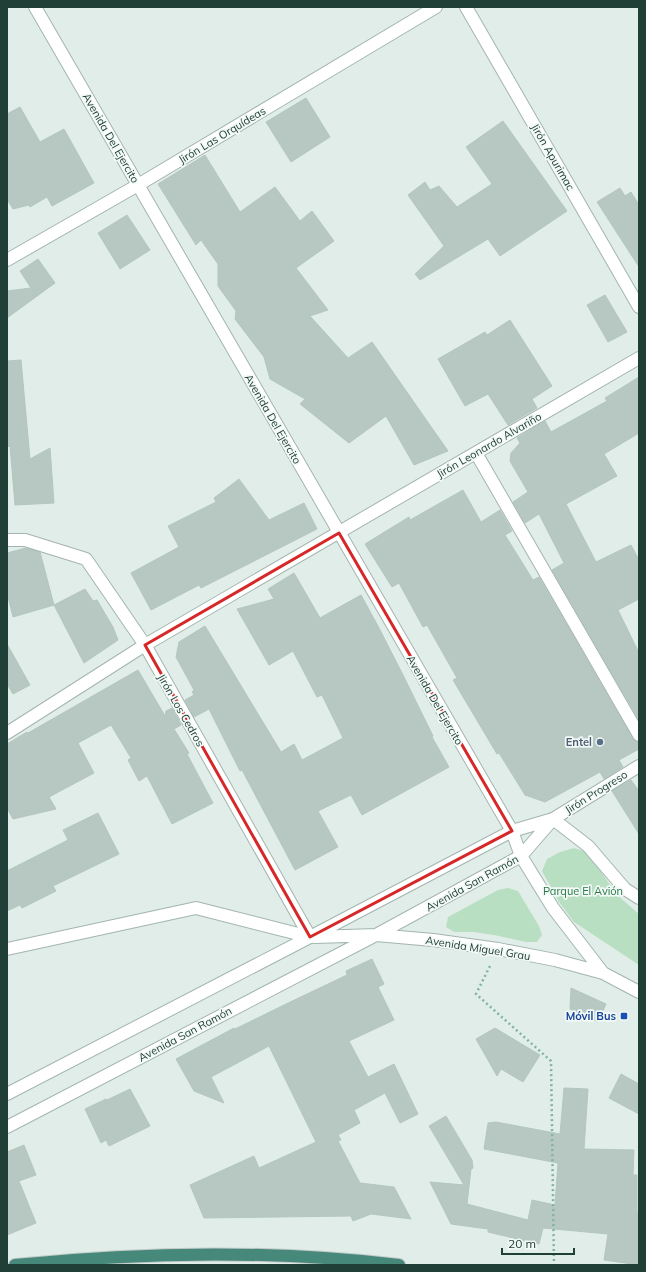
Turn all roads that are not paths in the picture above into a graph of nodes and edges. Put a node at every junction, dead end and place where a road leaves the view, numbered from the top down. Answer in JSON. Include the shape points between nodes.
{"nodes":[{"id":1,"x":35,"y":7,"type":"edge"},
{"id":2,"x":436,"y":7,"type":"edge"},
{"id":3,"x":466,"y":7,"type":"edge"},
{"id":4,"x":138,"y":185,"type":"junction"},
{"id":5,"x":7,"y":260,"type":"edge"},
{"id":6,"x":639,"y":307,"type":"edge"},
{"id":7,"x":639,"y":358,"type":"edge"},
{"id":8,"x":476,"y":453,"type":"junction"},
{"id":9,"x":339,"y":533,"type":"junction"},
{"id":10,"x":7,"y":540,"type":"edge"},
{"id":11,"x":144,"y":645,"type":"junction"},
{"id":12,"x":7,"y":733,"type":"edge"},
{"id":13,"x":639,"y":735,"type":"edge"},
{"id":14,"x":639,"y":766,"type":"edge"},
{"id":15,"x":553,"y":819,"type":"junction"},
{"id":16,"x":512,"y":831,"type":"junction"},
{"id":17,"x":521,"y":856,"type":"junction"},
{"id":18,"x":639,"y":898,"type":"edge"},
{"id":19,"x":376,"y":935,"type":"junction"},
{"id":20,"x":310,"y":937,"type":"junction"},
{"id":21,"x":7,"y":949,"type":"edge"},
{"id":22,"x":603,"y":973,"type":"junction"},
{"id":23,"x":639,"y":992,"type":"edge"},
{"id":24,"x":7,"y":1094,"type":"edge"},
{"id":25,"x":7,"y":1127,"type":"edge"},
{"id":26,"x":124,"y":1261,"type":"edge"},
{"id":27,"x":15,"y":1265,"type":"edge"},
{"id":28,"x":399,"y":1265,"type":"edge"}],
"edges":[{"from":1,"to":4,"type":"street","name":"Avenida Del Ejercito"},
{"from":2,"to":4,"type":"street","name":"Jirón Las Orquídeas"},
{"from":3,"to":6,"type":"street","name":"Jirón Apurimac"},
{"from":4,"to":5,"type":"street","name":"Jirón Las Orquídeas"},
{"from":4,"to":9,"type":"street","name":"Avenida Del Ejercito"},
{"from":7,"to":8,"type":"street","name":"Jirón Leonardo Alvariño"},
{"from":8,"to":9,"type":"street","name":"Jirón Leonardo Alvariño"},
{"from":8,"to":13,"type":"street"},
{"from":9,"to":11,"type":"street","name":"Jirón Leonardo Alvariño"},
{"from":9,"to":16,"type":"street","name":"Avenida Del Ejercito"},
{"from":10,"to":11,"type":"street","name":"Jirón Los Cedros","via":[[25,540],[86,559]]},
{"from":11,"to":12,"type":"street","name":"Jirón Leonardo Alvariño"},
{"from":11,"to":20,"type":"street","name":"Jirón Los Cedros"},
{"from":14,"to":15,"type":"street","name":"Jirón Progreso"},
{"from":15,"to":16,"type":"street"},
{"from":15,"to":17,"type":"street","name":"Avenida San Ramón"},
{"from":15,"to":18,"type":"street","via":[[588,846],[625,889]]},
{"from":16,"to":17,"type":"street","name":"Avenida Del Ejercito"},
{"from":16,"to":20,"type":"street"},
{"from":17,"to":19,"type":"street","name":"Avenida San Ramón"},
{"from":17,"to":22,"type":"street","name":"Avenida Del Ejercito","via":[[553,908]]},
{"from":19,"to":20,"type":"street","name":"Avenida Miguel Grau"},
{"from":19,"to":22,"type":"street","name":"Avenida Miguel Grau","via":[[498,949]]},
{"from":19,"to":25,"type":"street","name":"Avenida San Ramón"},
{"from":20,"to":21,"type":"street","via":[[196,908]]},
{"from":20,"to":24,"type":"street"},
{"from":22,"to":23,"type":"street","name":"Avenida Miguel Grau"},
{"from":26,"to":27,"type":"highway","via":[[72,1259]]},
{"from":26,"to":28,"type":"highway","via":[[222,1255]]}]}
